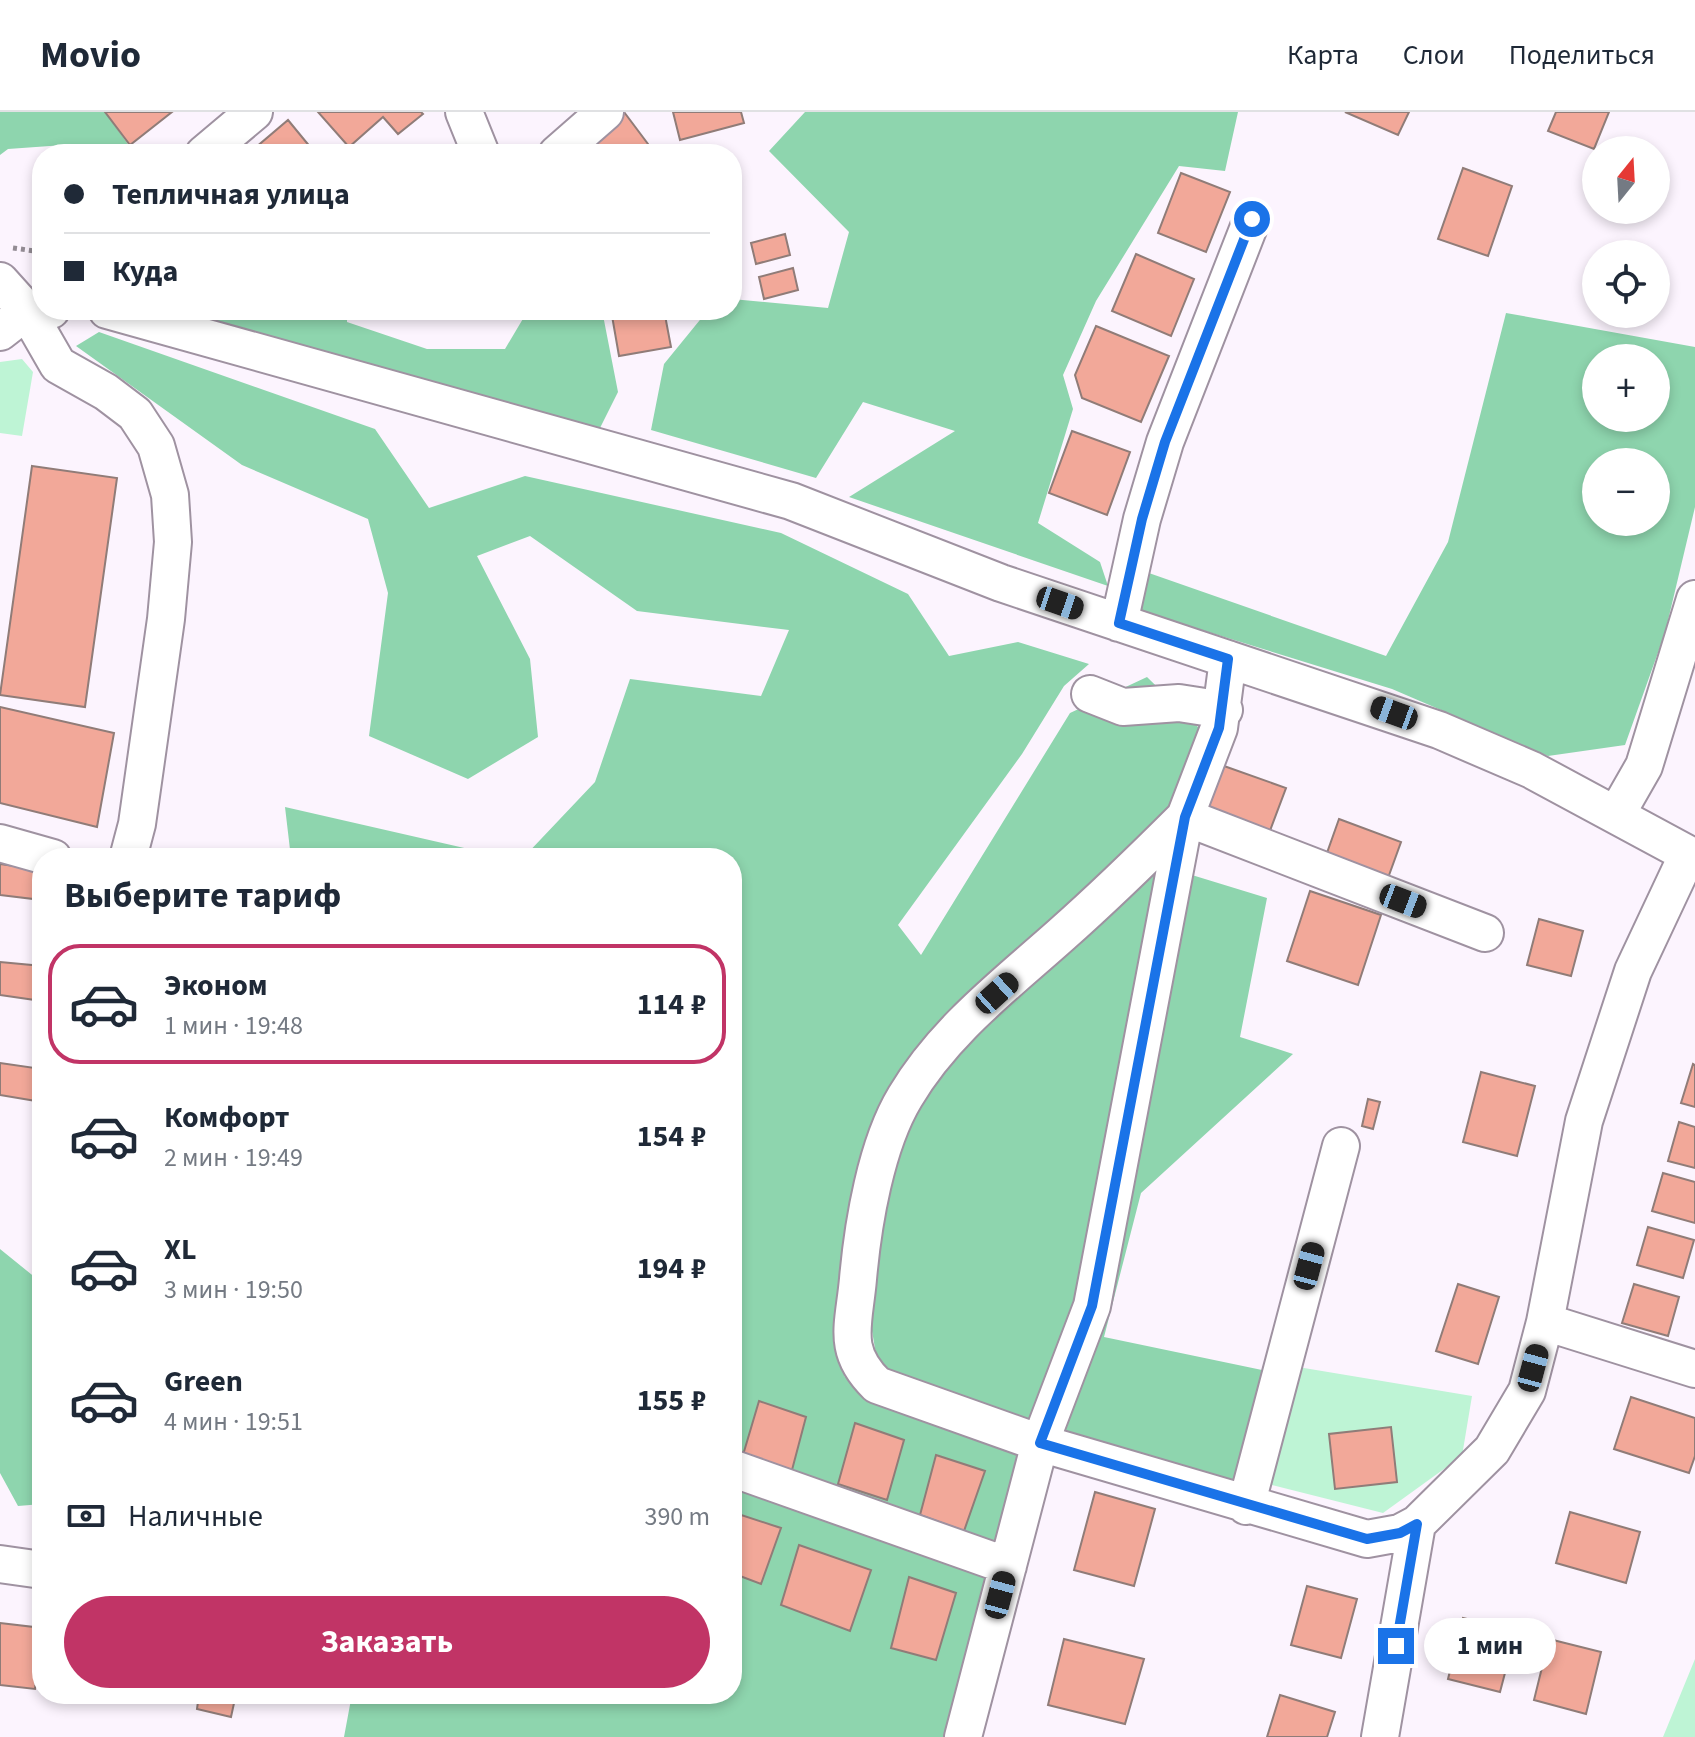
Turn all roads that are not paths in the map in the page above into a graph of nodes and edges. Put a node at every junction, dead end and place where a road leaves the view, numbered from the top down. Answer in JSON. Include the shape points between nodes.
{"nodes":[{"id":1,"x":254,"y":112,"type":"edge"},
{"id":2,"x":464,"y":112,"type":"edge"},
{"id":3,"x":605,"y":112,"type":"edge"},
{"id":4,"x":216,"y":144,"type":"edge"},
{"id":5,"x":477,"y":144,"type":"edge"},
{"id":6,"x":568,"y":144,"type":"edge"},
{"id":7,"x":1252,"y":219,"type":"dead end"},
{"id":8,"x":0,"y":281,"type":"edge"},
{"id":9,"x":31,"y":313,"type":"edge"},
{"id":10,"x":35,"y":320,"type":"edge"},
{"id":11,"x":143,"y":320,"type":"edge"},
{"id":12,"x":1695,"y":599,"type":"edge"},
{"id":13,"x":1119,"y":623,"type":"junction"},
{"id":14,"x":1228,"y":659,"type":"junction"},
{"id":15,"x":1090,"y":694,"type":"dead end"},
{"id":16,"x":1224,"y":710,"type":"junction"},
{"id":17,"x":1616,"y":815,"type":"junction"},
{"id":18,"x":1185,"y":817,"type":"junction"},
{"id":19,"x":0,"y":843,"type":"edge"},
{"id":20,"x":131,"y":848,"type":"edge"},
{"id":21,"x":32,"y":852,"type":"edge"},
{"id":22,"x":1692,"y":856,"type":"edge"},
{"id":23,"x":1485,"y":933,"type":"dead end"},
{"id":24,"x":1341,"y":1146,"type":"dead end"},
{"id":25,"x":1545,"y":1322,"type":"junction"},
{"id":26,"x":1695,"y":1369,"type":"edge"},
{"id":27,"x":1040,"y":1443,"type":"junction"},
{"id":28,"x":742,"y":1472,"type":"edge"},
{"id":29,"x":1246,"y":1506,"type":"junction"},
{"id":30,"x":1417,"y":1524,"type":"junction"},
{"id":31,"x":0,"y":1564,"type":"edge"},
{"id":32,"x":1008,"y":1566,"type":"junction"},
{"id":33,"x":32,"y":1569,"type":"edge"},
{"id":34,"x":963,"y":1737,"type":"edge"},
{"id":35,"x":1380,"y":1737,"type":"edge"}],
"edges":[{"from":1,"to":4,"type":"street"},
{"from":2,"to":5,"type":"street"},
{"from":3,"to":6,"type":"street"},
{"from":7,"to":13,"type":"street","via":[[1165,442]]},
{"from":8,"to":9,"type":"street"},
{"from":10,"to":20,"type":"street","via":[[58,365],[135,414],[156,446],[170,495],[173,542],[166,619]]},
{"from":11,"to":13,"type":"street","via":[[791,501]]},
{"from":12,"to":17,"type":"street","via":[[1644,766]]},
{"from":13,"to":14,"type":"street"},
{"from":14,"to":16,"type":"street"},
{"from":14,"to":17,"type":"street","via":[[1439,730],[1532,770]]},
{"from":15,"to":16,"type":"street","via":[[1123,707],[1179,703]]},
{"from":16,"to":18,"type":"street"},
{"from":17,"to":22,"type":"street"},
{"from":18,"to":23,"type":"street"},
{"from":18,"to":27,"type":"street","via":[[1092,1306]]},
{"from":18,"to":27,"type":"street","via":[[955,1030],[904,1098],[884,1146],[862,1240],[852,1346],[859,1367],[877,1385]]},
{"from":19,"to":21,"type":"street"},
{"from":22,"to":25,"type":"street","via":[[1633,971],[1584,1121]]},
{"from":24,"to":29,"type":"street"},
{"from":25,"to":26,"type":"street"},
{"from":25,"to":30,"type":"street","via":[[1527,1391],[1492,1450]]},
{"from":27,"to":29,"type":"street"},
{"from":27,"to":32,"type":"street"},
{"from":28,"to":32,"type":"street"},
{"from":29,"to":30,"type":"street","via":[[1367,1539]]},
{"from":30,"to":35,"type":"street"},
{"from":31,"to":33,"type":"street"},
{"from":32,"to":34,"type":"street"}]}
